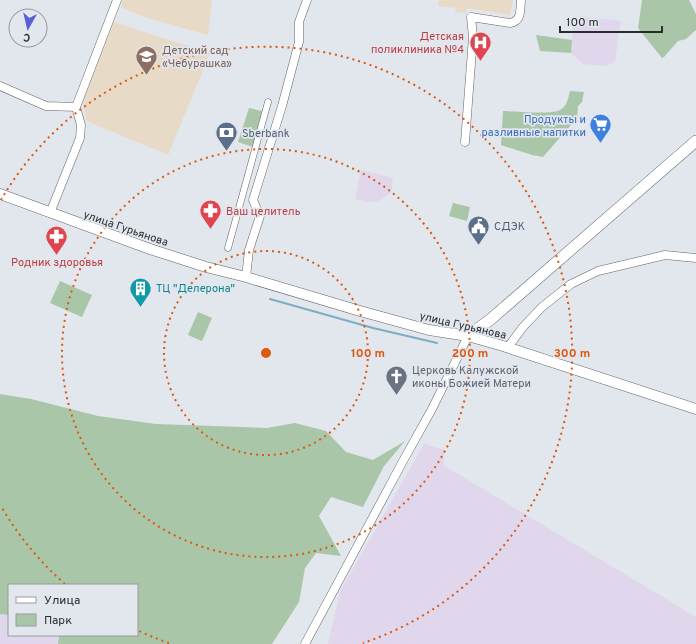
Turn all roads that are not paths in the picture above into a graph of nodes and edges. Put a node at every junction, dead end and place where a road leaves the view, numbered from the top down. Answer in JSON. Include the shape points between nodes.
{"nodes":[{"id":1,"x":117,"y":0,"type":"edge"},
{"id":2,"x":307,"y":0,"type":"edge"},
{"id":3,"x":521,"y":0,"type":"edge"},
{"id":4,"x":0,"y":86,"type":"edge"},
{"id":5,"x":268,"y":102,"type":"dead end"},
{"id":6,"x":76,"y":107,"type":"junction"},
{"id":7,"x":696,"y":141,"type":"edge"},
{"id":8,"x":465,"y":142,"type":"dead end"},
{"id":9,"x":0,"y":194,"type":"edge"},
{"id":10,"x":50,"y":213,"type":"junction"},
{"id":11,"x":228,"y":248,"type":"dead end"},
{"id":12,"x":696,"y":258,"type":"edge"},
{"id":13,"x":246,"y":277,"type":"junction"},
{"id":14,"x":468,"y":336,"type":"junction"},
{"id":15,"x":508,"y":347,"type":"junction"},
{"id":16,"x":696,"y":409,"type":"edge"},
{"id":17,"x":306,"y":644,"type":"edge"}],
"edges":[{"from":1,"to":6,"type":"street"},
{"from":2,"to":13,"type":"street","via":[[299,22],[299,42],[282,106],[252,200],[260,216],[249,250]]},
{"from":3,"to":8,"type":"street","via":[[519,18],[516,22],[471,17],[473,37]]},
{"from":4,"to":6,"type":"street","via":[[46,106]]},
{"from":5,"to":11,"type":"street"},
{"from":6,"to":10,"type":"street","via":[[81,125],[80,138]]},
{"from":7,"to":14,"type":"main road"},
{"from":9,"to":10,"type":"street","name":"улица Гурьянова"},
{"from":10,"to":13,"type":"street","name":"улица Гурьянова","via":[[150,249]]},
{"from":12,"to":15,"type":"street","via":[[665,255],[598,271],[571,284],[542,307]]},
{"from":13,"to":14,"type":"street","name":"улица Гурьянова","via":[[429,330]]},
{"from":14,"to":15,"type":"street","name":"улица Гурьянова"},
{"from":14,"to":17,"type":"street","via":[[432,409]]},
{"from":15,"to":16,"type":"street","name":"улица Гурьянова"}]}
